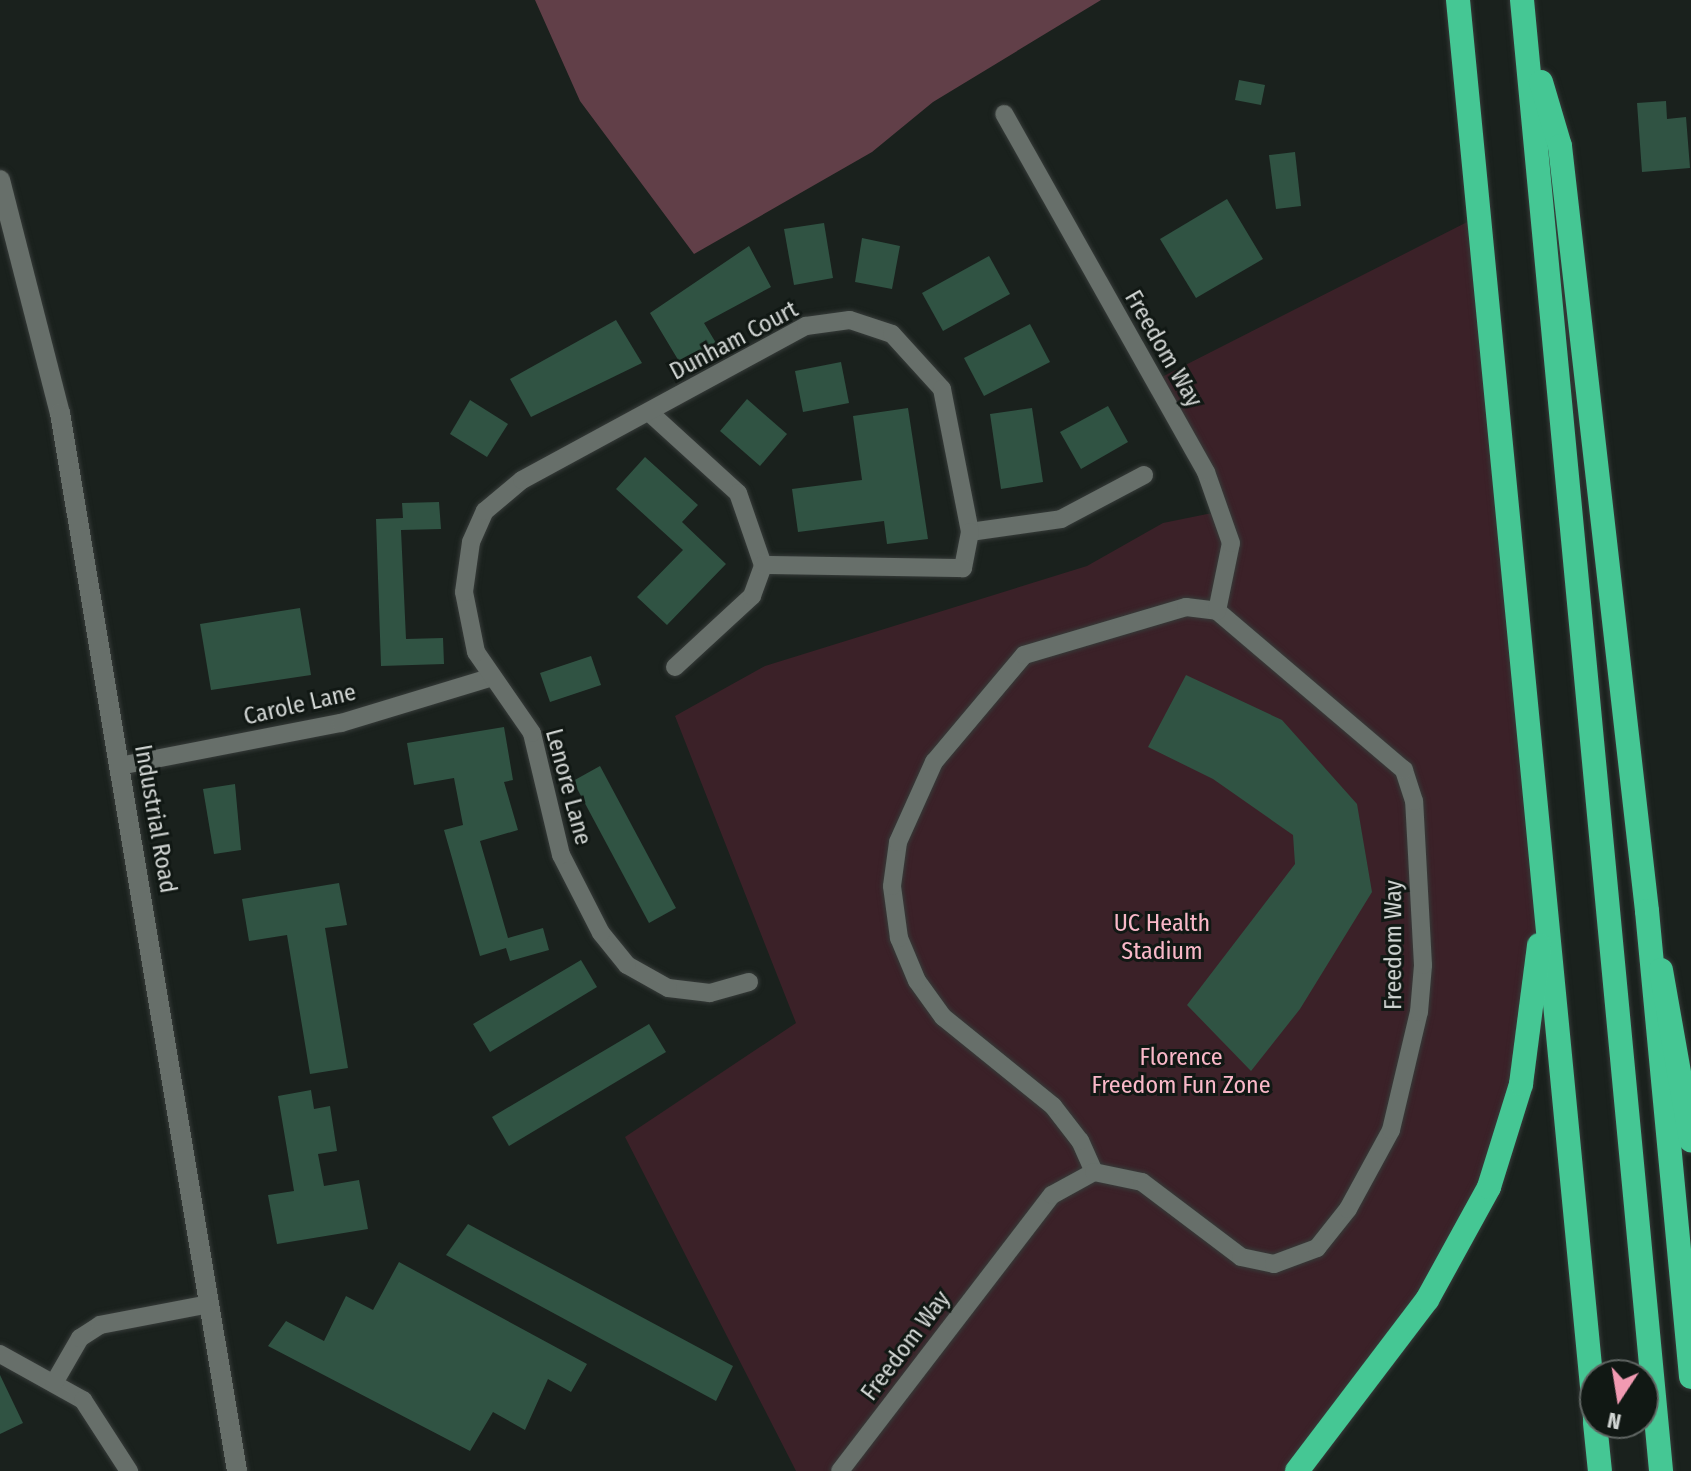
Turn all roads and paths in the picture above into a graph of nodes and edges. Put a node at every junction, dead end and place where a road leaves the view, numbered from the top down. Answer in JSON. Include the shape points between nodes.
{"nodes":[{"id":1,"x":1458,"y":0,"type":"edge"},
{"id":2,"x":1522,"y":0,"type":"edge"},
{"id":3,"x":1525,"y":30,"type":"junction"},
{"id":4,"x":1004,"y":114,"type":"dead end"},
{"id":5,"x":0,"y":180,"type":"edge"},
{"id":6,"x":650,"y":413,"type":"junction"},
{"id":7,"x":1144,"y":475,"type":"dead end"},
{"id":8,"x":970,"y":532,"type":"junction"},
{"id":9,"x":763,"y":565,"type":"junction"},
{"id":10,"x":1217,"y":611,"type":"junction"},
{"id":11,"x":675,"y":667,"type":"dead end"},
{"id":12,"x":489,"y":678,"type":"junction"},
{"id":13,"x":119,"y":766,"type":"junction"},
{"id":14,"x":1545,"y":887,"type":"junction"},
{"id":15,"x":1647,"y":911,"type":"junction"},
{"id":16,"x":749,"y":982,"type":"dead end"},
{"id":17,"x":1691,"y":1140,"type":"edge"},
{"id":18,"x":1094,"y":1172,"type":"junction"},
{"id":19,"x":209,"y":1304,"type":"junction"},
{"id":20,"x":0,"y":1354,"type":"edge"},
{"id":21,"x":1589,"y":1359,"type":"edge"},
{"id":22,"x":1691,"y":1377,"type":"edge"},
{"id":23,"x":54,"y":1383,"type":"junction"},
{"id":24,"x":1597,"y":1439,"type":"edge"},
{"id":25,"x":129,"y":1471,"type":"edge"},
{"id":26,"x":237,"y":1471,"type":"edge"},
{"id":27,"x":840,"y":1471,"type":"edge"},
{"id":28,"x":1297,"y":1471,"type":"edge"},
{"id":29,"x":1600,"y":1471,"type":"edge"},
{"id":30,"x":1661,"y":1471,"type":"edge"}],
"edges":[{"from":1,"to":14,"type":"highway"},
{"from":2,"to":3,"type":"highway"},
{"from":3,"to":15,"type":"highway","via":[[1560,146]]},
{"from":3,"to":30,"type":"highway"},
{"from":4,"to":10,"type":"street","name":"Freedom Way","via":[[1212,486],[1231,543]]},
{"from":5,"to":13,"type":"main road","name":"Industrial Road","via":[[47,343]]},
{"from":6,"to":8,"type":"street","name":"Dunham Court","via":[[806,326],[850,320],[871,325],[911,348],[942,389]]},
{"from":6,"to":9,"type":"street","via":[[738,493]]},
{"from":6,"to":12,"type":"street","name":"Dunham Court","via":[[522,480],[485,511],[471,542],[464,592],[476,652]]},
{"from":7,"to":8,"type":"street","via":[[1061,519]]},
{"from":8,"to":9,"type":"street","name":"Dunham Court","via":[[969,558],[956,571]]},
{"from":9,"to":11,"type":"street","via":[[752,596]]},
{"from":10,"to":18,"type":"street","via":[[1186,607],[1024,655],[934,762],[898,842],[892,886],[899,938],[917,981],[943,1017],[1053,1106],[1080,1141]]},
{"from":10,"to":18,"type":"street","name":"Freedom Way","via":[[1404,770],[1414,801],[1423,965],[1414,1052],[1391,1130],[1369,1174],[1317,1248],[1289,1262],[1241,1257],[1142,1182]]},
{"from":12,"to":13,"type":"street","name":"Carole Lane","via":[[341,723]]},
{"from":12,"to":16,"type":"street","name":"Lenore Lane","via":[[532,733],[567,872],[627,965],[647,980],[686,992]]},
{"from":13,"to":19,"type":"main road","name":"Industrial Road"},
{"from":14,"to":21,"type":"highway"},
{"from":14,"to":28,"type":"highway","via":[[1529,1043],[1489,1187],[1427,1300]]},
{"from":15,"to":17,"type":"highway"},
{"from":15,"to":22,"type":"highway"},
{"from":18,"to":27,"type":"street","name":"Freedom Way","via":[[1052,1195]]},
{"from":19,"to":23,"type":"street","via":[[100,1325],[80,1338]]},
{"from":19,"to":26,"type":"main road","name":"Industrial Road"},
{"from":20,"to":23,"type":"street"},
{"from":23,"to":25,"type":"street","via":[[94,1411]]},
{"from":24,"to":29,"type":"highway"}]}
